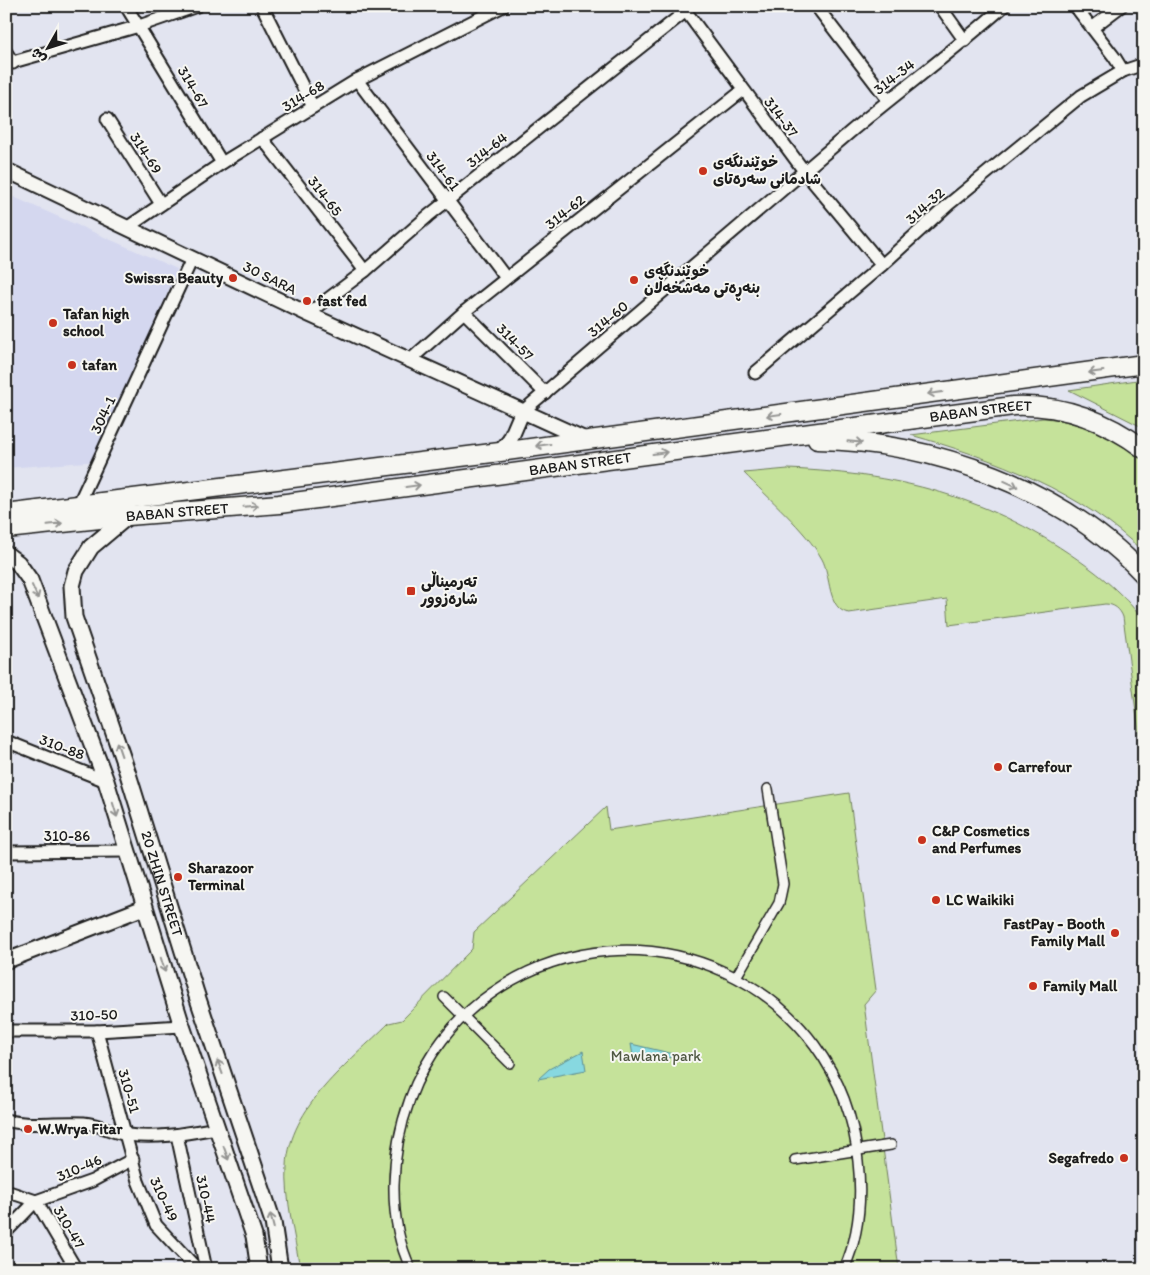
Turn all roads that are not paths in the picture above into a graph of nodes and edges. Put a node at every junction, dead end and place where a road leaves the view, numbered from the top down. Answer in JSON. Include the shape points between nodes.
{"nodes":[{"id":1,"x":126,"y":6,"type":"edge"},
{"id":2,"x":197,"y":6,"type":"edge"},
{"id":3,"x":262,"y":6,"type":"edge"},
{"id":4,"x":503,"y":6,"type":"edge"},
{"id":5,"x":816,"y":6,"type":"edge"},
{"id":6,"x":940,"y":6,"type":"edge"},
{"id":7,"x":1004,"y":6,"type":"edge"},
{"id":8,"x":1075,"y":6,"type":"edge"},
{"id":9,"x":1121,"y":6,"type":"edge"},
{"id":10,"x":684,"y":9,"type":"edge"},
{"id":11,"x":139,"y":26,"type":"junction"},
{"id":12,"x":1092,"y":28,"type":"junction"},
{"id":13,"x":965,"y":41,"type":"junction"},
{"id":14,"x":6,"y":52,"type":"edge"},
{"id":15,"x":10,"y":63,"type":"edge"},
{"id":16,"x":1144,"y":64,"type":"edge"},
{"id":17,"x":1123,"y":71,"type":"junction"},
{"id":18,"x":358,"y":80,"type":"junction"},
{"id":19,"x":742,"y":90,"type":"junction"},
{"id":20,"x":888,"y":100,"type":"junction"},
{"id":21,"x":313,"y":107,"type":"junction"},
{"id":22,"x":107,"y":119,"type":"dead end"},
{"id":23,"x":262,"y":138,"type":"junction"},
{"id":24,"x":222,"y":163,"type":"junction"},
{"id":25,"x":804,"y":172,"type":"junction"},
{"id":26,"x":8,"y":175,"type":"edge"},
{"id":27,"x":447,"y":201,"type":"junction"},
{"id":28,"x":161,"y":204,"type":"junction"},
{"id":29,"x":128,"y":227,"type":"junction"},
{"id":30,"x":192,"y":259,"type":"junction"},
{"id":31,"x":882,"y":266,"type":"junction"},
{"id":32,"x":365,"y":271,"type":"junction"},
{"id":33,"x":506,"y":278,"type":"junction"},
{"id":34,"x":464,"y":312,"type":"junction"},
{"id":35,"x":308,"y":314,"type":"junction"},
{"id":36,"x":409,"y":361,"type":"junction"},
{"id":37,"x":1144,"y":364,"type":"edge"},
{"id":38,"x":755,"y":373,"type":"dead end"},
{"id":39,"x":545,"y":392,"type":"junction"},
{"id":40,"x":522,"y":412,"type":"junction"},
{"id":41,"x":716,"y":423,"type":"junction"},
{"id":42,"x":691,"y":426,"type":"junction"},
{"id":43,"x":584,"y":439,"type":"junction"},
{"id":44,"x":754,"y":440,"type":"junction"},
{"id":45,"x":719,"y":446,"type":"junction"},
{"id":46,"x":694,"y":448,"type":"junction"},
{"id":47,"x":1144,"y":449,"type":"edge"},
{"id":48,"x":500,"y":452,"type":"junction"},
{"id":49,"x":79,"y":503,"type":"junction"},
{"id":50,"x":6,"y":514,"type":"edge"},
{"id":51,"x":128,"y":516,"type":"junction"},
{"id":52,"x":6,"y":529,"type":"edge"},
{"id":53,"x":6,"y":554,"type":"edge"},
{"id":54,"x":1144,"y":575,"type":"edge"},
{"id":55,"x":98,"y":687,"type":"junction"},
{"id":56,"x":75,"y":694,"type":"junction"},
{"id":57,"x":6,"y":741,"type":"edge"},
{"id":58,"x":106,"y":781,"type":"junction"},
{"id":59,"x":768,"y":790,"type":"dead end"},
{"id":60,"x":128,"y":851,"type":"junction"},
{"id":61,"x":6,"y":852,"type":"edge"},
{"id":62,"x":145,"y":907,"type":"junction"},
{"id":63,"x":6,"y":961,"type":"edge"},
{"id":64,"x":736,"y":977,"type":"junction"},
{"id":65,"x":444,"y":997,"type":"dead end"},
{"id":66,"x":464,"y":1016,"type":"junction"},
{"id":67,"x":182,"y":1026,"type":"junction"},
{"id":68,"x":6,"y":1030,"type":"edge"},
{"id":69,"x":97,"y":1031,"type":"junction"},
{"id":70,"x":510,"y":1063,"type":"dead end"},
{"id":71,"x":6,"y":1120,"type":"edge"},
{"id":72,"x":217,"y":1128,"type":"junction"},
{"id":73,"x":126,"y":1135,"type":"junction"},
{"id":74,"x":177,"y":1135,"type":"junction"},
{"id":75,"x":891,"y":1144,"type":"dead end"},
{"id":76,"x":857,"y":1149,"type":"junction"},
{"id":77,"x":133,"y":1159,"type":"junction"},
{"id":78,"x":796,"y":1160,"type":"dead end"},
{"id":79,"x":6,"y":1191,"type":"edge"},
{"id":80,"x":36,"y":1201,"type":"junction"},
{"id":81,"x":6,"y":1232,"type":"edge"},
{"id":82,"x":76,"y":1269,"type":"edge"},
{"id":83,"x":197,"y":1269,"type":"edge"},
{"id":84,"x":206,"y":1269,"type":"edge"},
{"id":85,"x":259,"y":1269,"type":"edge"},
{"id":86,"x":280,"y":1269,"type":"edge"},
{"id":87,"x":411,"y":1269,"type":"edge"},
{"id":88,"x":844,"y":1269,"type":"edge"}],
"edges":[{"from":1,"to":11,"type":"street"},
{"from":2,"to":11,"type":"street"},
{"from":3,"to":21,"type":"street"},
{"from":4,"to":18,"type":"street","name":"314-68"},
{"from":5,"to":20,"type":"street"},
{"from":6,"to":13,"type":"street"},
{"from":7,"to":13,"type":"street","name":"314-34"},
{"from":8,"to":12,"type":"street"},
{"from":9,"to":12,"type":"street"},
{"from":10,"to":19,"type":"street","name":"314-37"},
{"from":10,"to":27,"type":"street","name":"314-64"},
{"from":11,"to":15,"type":"street"},
{"from":11,"to":24,"type":"street","name":"314-67"},
{"from":12,"to":17,"type":"street"},
{"from":13,"to":20,"type":"street","name":"314-34"},
{"from":14,"to":15,"type":"street"},
{"from":16,"to":17,"type":"street","name":"314-32"},
{"from":17,"to":31,"type":"street","name":"314-32","via":[[1081,96],[993,166]]},
{"from":18,"to":21,"type":"street","name":"314-68"},
{"from":18,"to":27,"type":"street","name":"314-61"},
{"from":19,"to":25,"type":"street","name":"314-37"},
{"from":19,"to":33,"type":"street","name":"314-62"},
{"from":20,"to":25,"type":"street","name":"314-34"},
{"from":21,"to":23,"type":"street","name":"314-68"},
{"from":22,"to":28,"type":"street","name":"314-69"},
{"from":23,"to":24,"type":"street","name":"314-68"},
{"from":23,"to":32,"type":"street","name":"314-65"},
{"from":24,"to":28,"type":"street","name":"314-68"},
{"from":25,"to":31,"type":"street","name":"314-37"},
{"from":25,"to":39,"type":"street","name":"314-60"},
{"from":26,"to":29,"type":"street","name":"30 SARA"},
{"from":27,"to":32,"type":"street","name":"314-64"},
{"from":27,"to":33,"type":"street","name":"314-61"},
{"from":28,"to":29,"type":"street","name":"314-68"},
{"from":29,"to":30,"type":"street","name":"30 SARA"},
{"from":30,"to":35,"type":"street","name":"30 SARA"},
{"from":30,"to":49,"type":"street","name":"304-1"},
{"from":31,"to":38,"type":"street","name":"314-32"},
{"from":32,"to":35,"type":"street","name":"314-64"},
{"from":33,"to":34,"type":"street","name":"314-62"},
{"from":34,"to":36,"type":"street","name":"314-62"},
{"from":34,"to":39,"type":"street","name":"314-57"},
{"from":35,"to":36,"type":"street","name":"30 SARA"},
{"from":36,"to":40,"type":"street","name":"30 SARA"},
{"from":37,"to":41,"type":"main road","one_way":true},
{"from":39,"to":40,"type":"street","name":"314-60"},
{"from":40,"to":43,"type":"street","name":"30 SARA"},
{"from":40,"to":48,"type":"street","via":[[510,440]]},
{"from":41,"to":42,"type":"main road"},
{"from":41,"to":45,"type":"main road"},
{"from":42,"to":43,"type":"main road"},
{"from":42,"to":46,"type":"main road"},
{"from":43,"to":48,"type":"main road","one_way":true},
{"from":44,"to":45,"type":"main road","name":"BABAN STREET"},
{"from":44,"to":47,"type":"main road","name":"BABAN STREET","via":[[1031,405],[1080,414],[1109,427]]},
{"from":44,"to":54,"type":"main road","one_way":true,"via":[[834,440],[873,444],[929,454],[965,465],[1053,505],[1095,532]]},
{"from":45,"to":46,"type":"main road","name":"BABAN STREET"},
{"from":51,"to":46,"type":"main road","name":"BABAN STREET","one_way":true,"via":[[279,504]]},
{"from":48,"to":49,"type":"main road"},
{"from":49,"to":50,"type":"main road"},
{"from":52,"to":51,"type":"main road","name":"BABAN STREET","one_way":true},
{"from":51,"to":55,"type":"main road","name":"20 ZHIN STREET","via":[[91,547],[76,571],[72,586],[74,617]]},
{"from":53,"to":56,"type":"main road","name":"20 ZHIN STREET","one_way":true,"via":[[18,563],[30,580]]},
{"from":55,"to":56,"type":"main road"},
{"from":86,"to":55,"type":"main road","name":"20 ZHIN STREET","one_way":true,"via":[[273,1222],[210,1038]]},
{"from":56,"to":58,"type":"main road","name":"20 ZHIN STREET"},
{"from":57,"to":58,"type":"street","name":"310-88"},
{"from":58,"to":60,"type":"main road","name":"20 ZHIN STREET","one_way":true},
{"from":59,"to":64,"type":"street","via":[[782,895]]},
{"from":60,"to":61,"type":"street","name":"310-86"},
{"from":60,"to":62,"type":"main road","name":"20 ZHIN STREET"},
{"from":62,"to":63,"type":"street"},
{"from":62,"to":67,"type":"main road","name":"20 ZHIN STREET","one_way":true},
{"from":64,"to":66,"type":"street","via":[[688,957],[643,950],[598,950],[554,960],[512,979],[475,1004]]},
{"from":64,"to":76,"type":"street","via":[[768,997],[800,1026],[826,1061],[845,1100]]},
{"from":65,"to":66,"type":"street"},
{"from":66,"to":70,"type":"street"},
{"from":66,"to":87,"type":"street","via":[[442,1039],[417,1079],[400,1124],[394,1171],[396,1219]]},
{"from":67,"to":69,"type":"street","name":"310-50"},
{"from":67,"to":72,"type":"main road","name":"20 ZHIN STREET"},
{"from":68,"to":69,"type":"street","name":"310-50"},
{"from":69,"to":73,"type":"street","name":"310-51"},
{"from":71,"to":73,"type":"street","via":[[85,1123],[101,1125]]},
{"from":72,"to":74,"type":"street"},
{"from":72,"to":85,"type":"main road","name":"20 ZHIN STREET","one_way":true,"via":[[254,1236]]},
{"from":73,"to":74,"type":"street"},
{"from":73,"to":77,"type":"street","name":"310-51"},
{"from":74,"to":84,"type":"street","name":"310-44"},
{"from":75,"to":76,"type":"street"},
{"from":76,"to":78,"type":"street"},
{"from":76,"to":88,"type":"street","via":[[860,1182],[857,1223]]},
{"from":77,"to":80,"type":"street","name":"310-46","via":[[92,1182]]},
{"from":77,"to":83,"type":"street","name":"310-49","via":[[138,1181],[156,1225]]},
{"from":79,"to":80,"type":"street"},
{"from":80,"to":81,"type":"street"},
{"from":80,"to":82,"type":"street","name":"310-47"}]}
